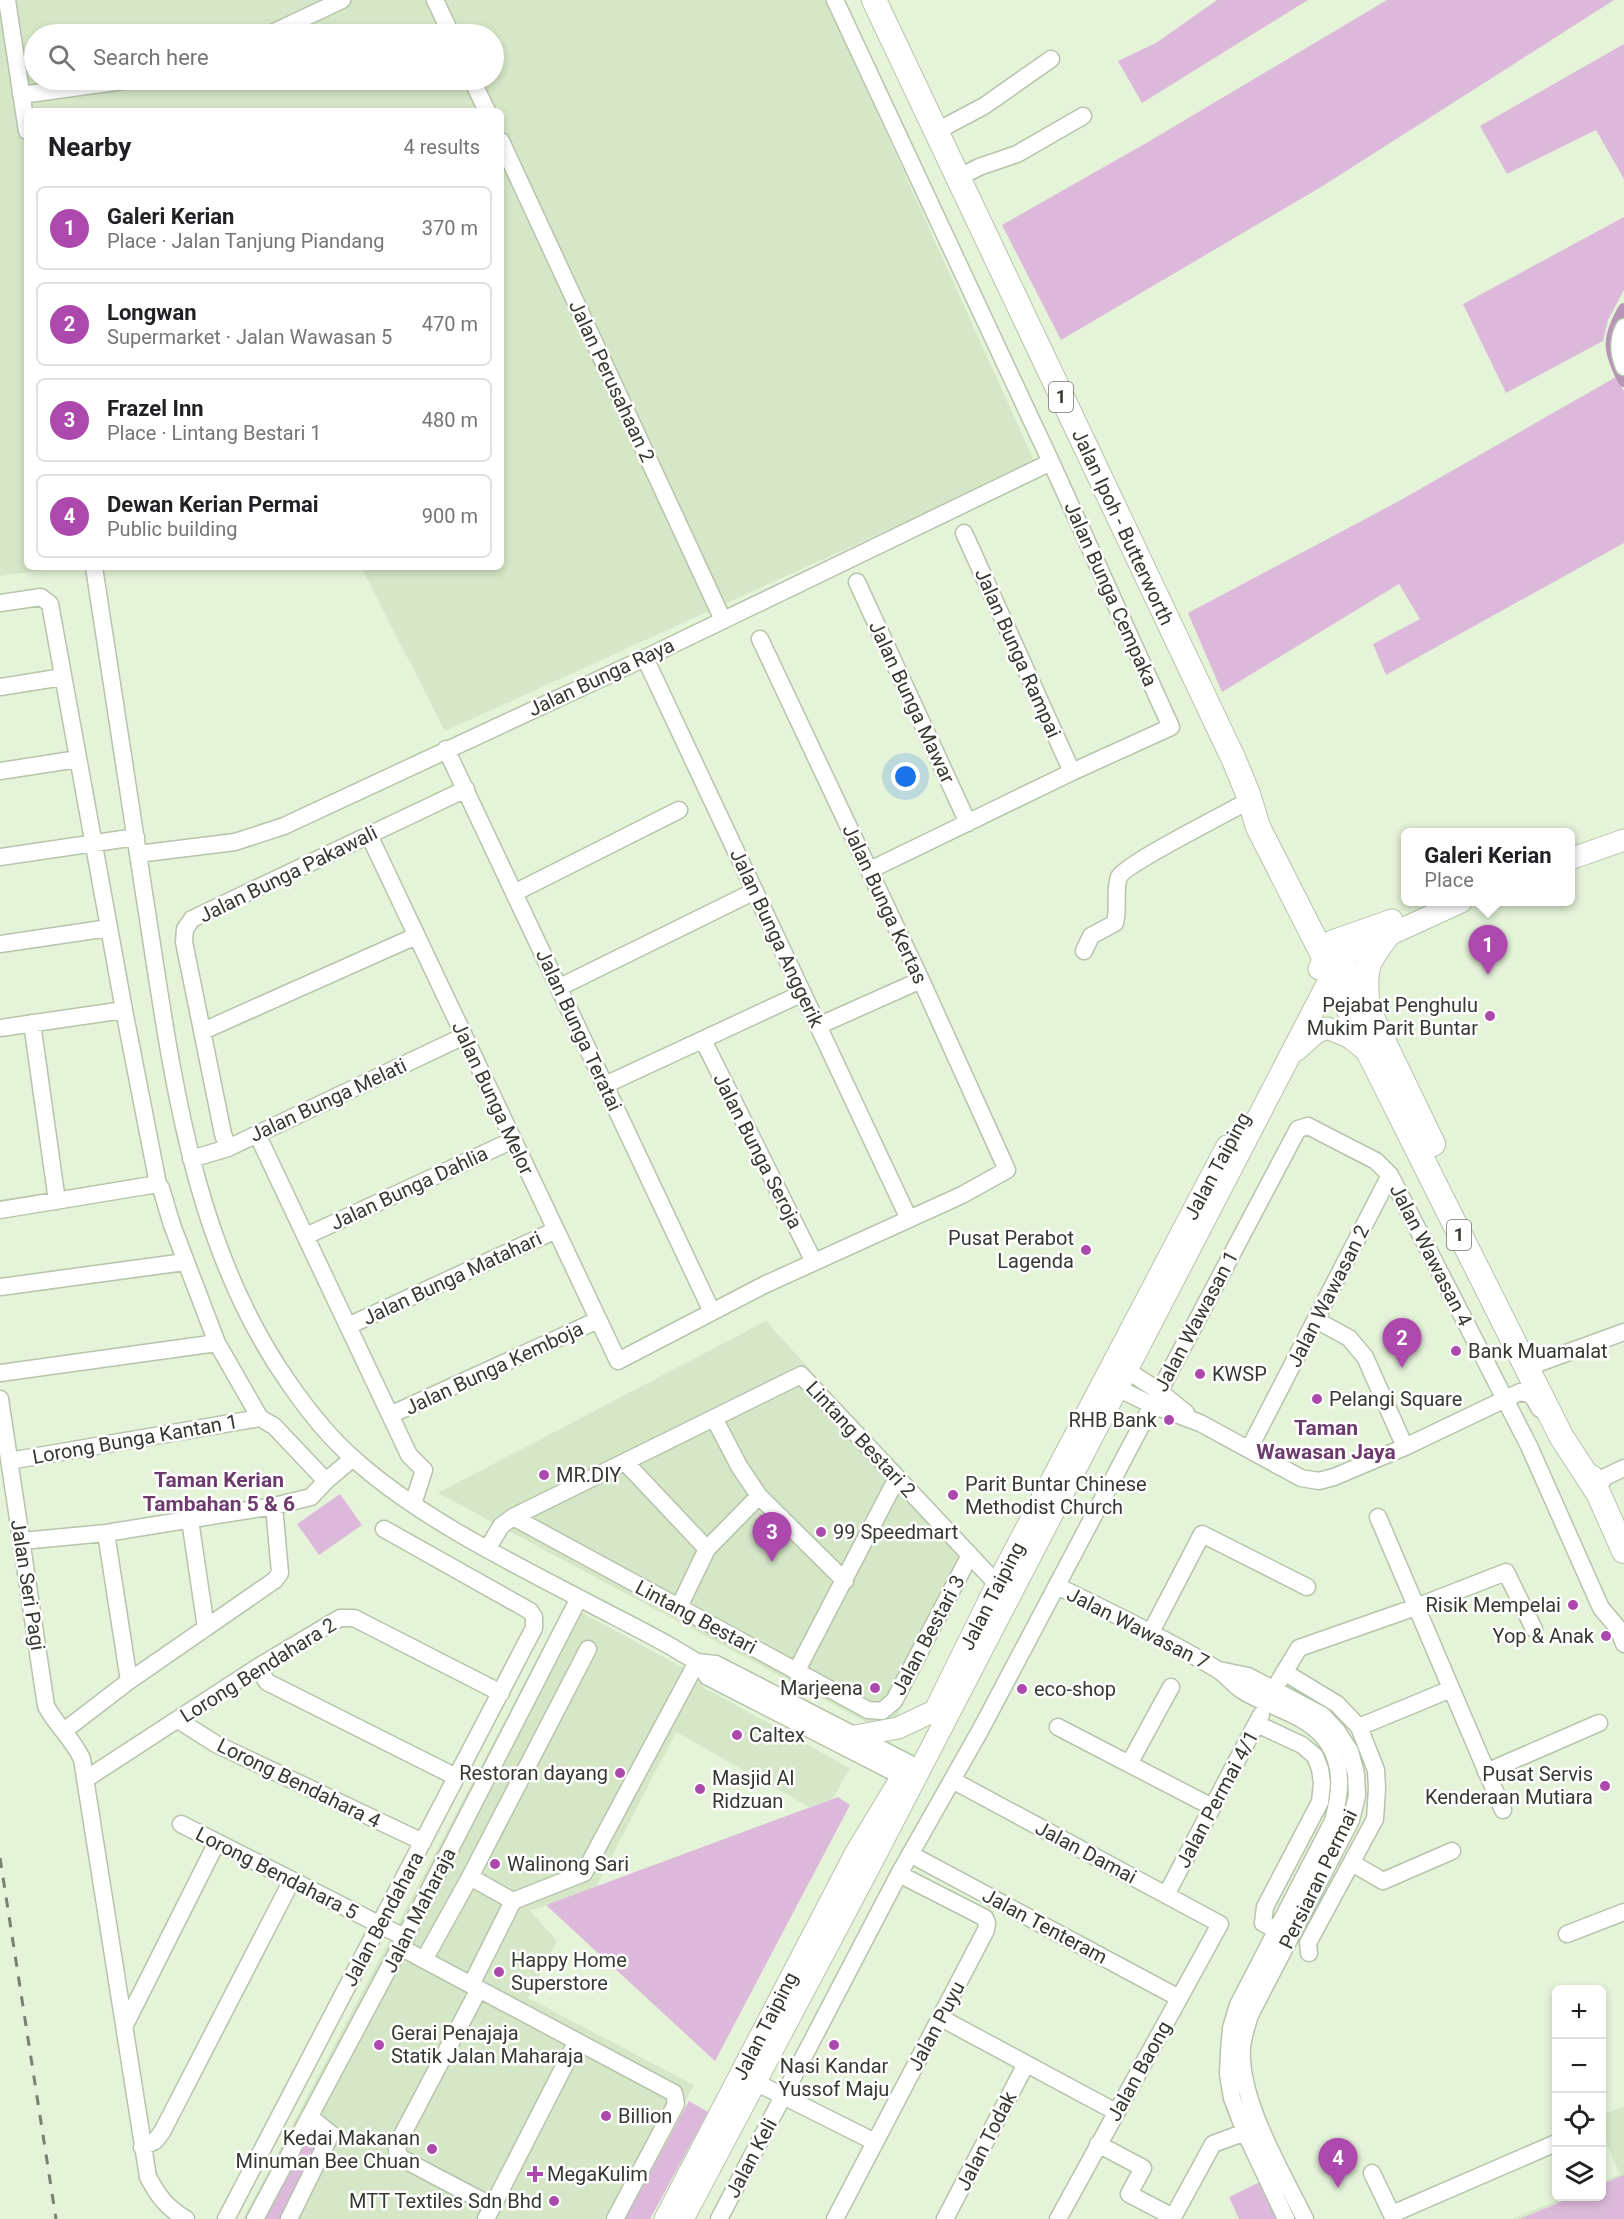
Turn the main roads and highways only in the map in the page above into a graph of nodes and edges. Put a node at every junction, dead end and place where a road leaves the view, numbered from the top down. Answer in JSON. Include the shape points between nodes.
{"nodes":[{"id":1,"x":874,"y":0,"type":"edge"},
{"id":2,"x":1624,"y":840,"type":"edge"},
{"id":3,"x":1575,"y":857,"type":"edge"},
{"id":4,"x":1450,"y":906,"type":"edge"},
{"id":5,"x":1440,"y":910,"type":"junction"},
{"id":6,"x":1388,"y":934,"type":"junction"},
{"id":7,"x":1332,"y":957,"type":"junction"},
{"id":8,"x":1368,"y":1009,"type":"junction"},
{"id":9,"x":1369,"y":1053,"type":"junction"},
{"id":10,"x":1290,"y":1057,"type":"junction"},
{"id":11,"x":1115,"y":1375,"type":"junction"},
{"id":12,"x":1609,"y":1477,"type":"edge"},
{"id":13,"x":1624,"y":1551,"type":"edge"},
{"id":14,"x":934,"y":1711,"type":"junction"},
{"id":15,"x":855,"y":1736,"type":"road end"},
{"id":16,"x":911,"y":1772,"type":"junction"},
{"id":17,"x":665,"y":2219,"type":"edge"},
{"id":18,"x":682,"y":2219,"type":"edge"}],
"edges":[{"from":1,"to":7,"type":"highway","name":"Jalan Ipoh - Butterworth","number":"1","via":[[1249,797],[1270,822]]},
{"from":2,"to":3,"type":"main road"},
{"from":4,"to":5,"type":"main road"},
{"from":5,"to":6,"type":"main road"},
{"from":5,"to":7,"type":"main road","via":[[1395,919]]},
{"from":6,"to":7,"type":"main road"},
{"from":6,"to":8,"type":"highway","via":[[1366,968]]},
{"from":7,"to":8,"type":"highway","name":"Jalan Ipoh - Butterworth","number":"1"},
{"from":7,"to":9,"type":"highway","name":"Jalan Ipoh - Butterworth","number":"1"},
{"from":7,"to":10,"type":"main road","name":"Jalan Taiping"},
{"from":7,"to":11,"type":"main road","name":"Jalan Taiping","via":[[1303,1002]]},
{"from":8,"to":12,"type":"highway","name":"Jalan Ipoh - Butterworth","number":"1","via":[[1572,1432]]},
{"from":9,"to":10,"type":"main road","via":[[1349,1037],[1327,1028]]},
{"from":9,"to":12,"type":"highway","name":"Jalan Ipoh - Butterworth","number":"1","via":[[1561,1436]]},
{"from":10,"to":11,"type":"main road","name":"Jalan Taiping"},
{"from":11,"to":14,"type":"main road","name":"Jalan Taiping","via":[[997,1584]]},
{"from":11,"to":16,"type":"main road","name":"Jalan Taiping"},
{"from":12,"to":13,"type":"highway","name":"Jalan Ipoh - Butterworth","number":"1"},
{"from":14,"to":15,"type":"main road","via":[[898,1728]]},
{"from":14,"to":16,"type":"main road","name":"Jalan Taiping"},
{"from":16,"to":17,"type":"main road","name":"Jalan Taiping","via":[[855,1854]]},
{"from":16,"to":18,"type":"main road","name":"Jalan Taiping"}]}
